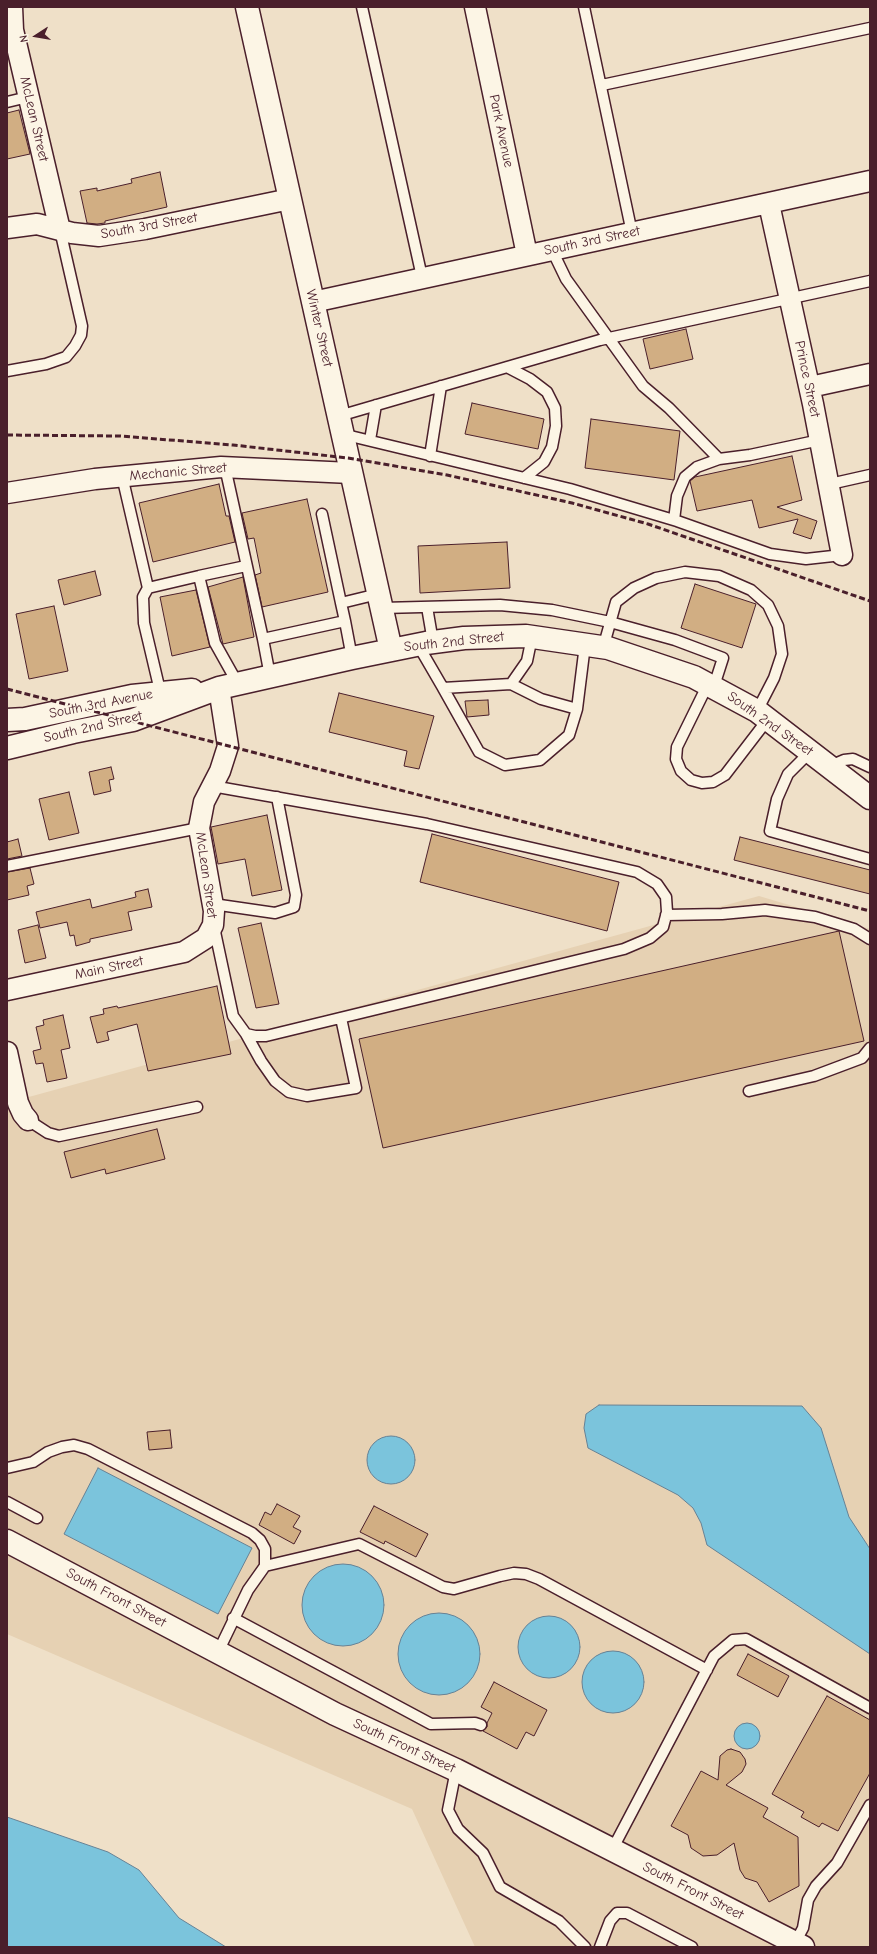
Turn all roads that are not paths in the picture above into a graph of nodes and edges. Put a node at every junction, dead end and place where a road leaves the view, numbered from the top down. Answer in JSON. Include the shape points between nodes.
{"nodes":[{"id":1,"x":12,"y":7,"type":"edge"},
{"id":2,"x":247,"y":7,"type":"edge"},
{"id":3,"x":362,"y":7,"type":"edge"},
{"id":4,"x":475,"y":7,"type":"edge"},
{"id":5,"x":584,"y":7,"type":"edge"},
{"id":6,"x":870,"y":28,"type":"edge"},
{"id":7,"x":602,"y":85,"type":"junction"},
{"id":8,"x":28,"y":97,"type":"junction"},
{"id":9,"x":7,"y":102,"type":"edge"},
{"id":10,"x":870,"y":181,"type":"edge"},
{"id":11,"x":290,"y":199,"type":"junction"},
{"id":12,"x":769,"y":204,"type":"junction"},
{"id":13,"x":7,"y":228,"type":"edge"},
{"id":14,"x":60,"y":230,"type":"junction"},
{"id":15,"x":632,"y":232,"type":"junction"},
{"id":16,"x":552,"y":250,"type":"junction"},
{"id":17,"x":527,"y":255,"type":"junction"},
{"id":18,"x":422,"y":277,"type":"junction"},
{"id":19,"x":870,"y":281,"type":"edge"},
{"id":20,"x":790,"y":299,"type":"junction"},
{"id":21,"x":313,"y":302,"type":"junction"},
{"id":22,"x":609,"y":338,"type":"junction"},
{"id":23,"x":507,"y":367,"type":"junction"},
{"id":24,"x":7,"y":371,"type":"edge"},
{"id":25,"x":870,"y":374,"type":"edge"},
{"id":26,"x":441,"y":386,"type":"junction"},
{"id":27,"x":810,"y":387,"type":"junction"},
{"id":28,"x":376,"y":405,"type":"junction"},
{"id":29,"x":340,"y":425,"type":"junction"},
{"id":30,"x":370,"y":440,"type":"junction"},
{"id":31,"x":820,"y":440,"type":"junction"},
{"id":32,"x":430,"y":456,"type":"junction"},
{"id":33,"x":719,"y":459,"type":"junction"},
{"id":34,"x":225,"y":467,"type":"junction"},
{"id":35,"x":351,"y":473,"type":"junction"},
{"id":36,"x":870,"y":475,"type":"edge"},
{"id":37,"x":122,"y":476,"type":"junction"},
{"id":38,"x":524,"y":478,"type":"junction"},
{"id":39,"x":830,"y":484,"type":"junction"},
{"id":40,"x":7,"y":493,"type":"edge"},
{"id":41,"x":322,"y":514,"type":"dead end"},
{"id":42,"x":674,"y":520,"type":"junction"},
{"id":43,"x":842,"y":555,"type":"joint"},
{"id":44,"x":246,"y":566,"type":"junction"},
{"id":45,"x":199,"y":576,"type":"junction"},
{"id":46,"x":148,"y":588,"type":"junction"},
{"id":47,"x":380,"y":601,"type":"junction"},
{"id":48,"x":341,"y":603,"type":"junction"},
{"id":49,"x":427,"y":607,"type":"junction"},
{"id":50,"x":345,"y":621,"type":"junction"},
{"id":51,"x":610,"y":622,"type":"junction"},
{"id":52,"x":532,"y":637,"type":"junction"},
{"id":53,"x":263,"y":639,"type":"junction"},
{"id":54,"x":425,"y":643,"type":"junction"},
{"id":55,"x":594,"y":646,"type":"junction"},
{"id":56,"x":391,"y":650,"type":"junction"},
{"id":57,"x":352,"y":658,"type":"junction"},
{"id":58,"x":270,"y":676,"type":"junction"},
{"id":59,"x":511,"y":684,"type":"junction"},
{"id":60,"x":711,"y":685,"type":"junction"},
{"id":61,"x":229,"y":686,"type":"junction"},
{"id":62,"x":443,"y":688,"type":"junction"},
{"id":63,"x":162,"y":701,"type":"junction"},
{"id":64,"x":576,"y":709,"type":"junction"},
{"id":65,"x":763,"y":715,"type":"junction"},
{"id":66,"x":7,"y":720,"type":"edge"},
{"id":67,"x":7,"y":748,"type":"edge"},
{"id":68,"x":811,"y":751,"type":"junction"},
{"id":69,"x":830,"y":766,"type":"junction"},
{"id":70,"x":870,"y":767,"type":"edge"},
{"id":71,"x":212,"y":786,"type":"junction"},
{"id":72,"x":869,"y":795,"type":"edge"},
{"id":73,"x":277,"y":797,"type":"junction"},
{"id":74,"x":199,"y":828,"type":"junction"},
{"id":75,"x":870,"y":859,"type":"edge"},
{"id":76,"x":7,"y":866,"type":"edge"},
{"id":77,"x":213,"y":904,"type":"junction"},
{"id":78,"x":666,"y":915,"type":"junction"},
{"id":79,"x":210,"y":931,"type":"junction"},
{"id":80,"x":870,"y":939,"type":"edge"},
{"id":81,"x":7,"y":990,"type":"edge"},
{"id":82,"x":341,"y":1018,"type":"junction"},
{"id":83,"x":246,"y":1034,"type":"junction"},
{"id":84,"x":870,"y":1048,"type":"edge"},
{"id":85,"x":7,"y":1052,"type":"edge"},
{"id":86,"x":749,"y":1091,"type":"dead end"},
{"id":87,"x":197,"y":1107,"type":"dead end"},
{"id":88,"x":28,"y":1120,"type":"joint"},
{"id":89,"x":7,"y":1468,"type":"edge"},
{"id":90,"x":7,"y":1502,"type":"edge"},
{"id":91,"x":37,"y":1518,"type":"dead end"},
{"id":92,"x":7,"y":1541,"type":"edge"},
{"id":93,"x":265,"y":1566,"type":"junction"},
{"id":94,"x":233,"y":1618,"type":"junction"},
{"id":95,"x":218,"y":1652,"type":"junction"},
{"id":96,"x":707,"y":1670,"type":"junction"},
{"id":97,"x":870,"y":1708,"type":"edge"},
{"id":98,"x":481,"y":1725,"type":"dead end"},
{"id":99,"x":456,"y":1770,"type":"junction"},
{"id":100,"x":870,"y":1805,"type":"edge"},
{"id":101,"x":612,"y":1850,"type":"junction"},
{"id":102,"x":799,"y":1945,"type":"edge"},
{"id":103,"x":585,"y":1947,"type":"edge"},
{"id":104,"x":600,"y":1947,"type":"edge"},
{"id":105,"x":692,"y":1947,"type":"edge"}],
"edges":[{"from":1,"to":8,"type":"street","name":"McLean Street","via":[[13,30]]},
{"from":2,"to":11,"type":"street","name":"Winter Street"},
{"from":3,"to":18,"type":"lane"},
{"from":4,"to":17,"type":"street","name":"Park Avenue"},
{"from":5,"to":7,"type":"lane"},
{"from":6,"to":7,"type":"lane"},
{"from":7,"to":15,"type":"lane"},
{"from":8,"to":9,"type":"lane"},
{"from":8,"to":14,"type":"street","name":"McLean Street"},
{"from":10,"to":12,"type":"street","name":"South 3rd Street"},
{"from":11,"to":14,"type":"street","name":"South 3rd Street","via":[[110,235],[99,236]]},
{"from":11,"to":21,"type":"street","name":"Winter Street"},
{"from":12,"to":15,"type":"street","name":"South 3rd Street"},
{"from":12,"to":20,"type":"street","name":"Prince Street"},
{"from":13,"to":14,"type":"street","name":"South 3rd Street","via":[[37,224]]},
{"from":14,"to":24,"type":"lane","via":[[82,326],[81,335],[66,357],[46,364]]},
{"from":15,"to":16,"type":"street","name":"South 3rd Street"},
{"from":16,"to":17,"type":"street","name":"South 3rd Street"},
{"from":16,"to":22,"type":"lane","via":[[566,279]]},
{"from":17,"to":18,"type":"street","name":"South 3rd Street"},
{"from":18,"to":21,"type":"street","name":"South 3rd Street"},
{"from":19,"to":20,"type":"lane"},
{"from":20,"to":22,"type":"lane"},
{"from":20,"to":27,"type":"street","name":"Prince Street"},
{"from":21,"to":29,"type":"street","name":"Winter Street"},
{"from":22,"to":23,"type":"lane"},
{"from":22,"to":33,"type":"lane","via":[[643,386],[669,408]]},
{"from":23,"to":26,"type":"lane"},
{"from":23,"to":38,"type":"lane","via":[[530,379],[547,392],[555,408],[556,426],[552,447],[544,462]]},
{"from":25,"to":27,"type":"street"},
{"from":26,"to":28,"type":"lane"},
{"from":26,"to":32,"type":"lane"},
{"from":27,"to":31,"type":"street","name":"Prince Street"},
{"from":28,"to":29,"type":"lane"},
{"from":28,"to":30,"type":"lane"},
{"from":29,"to":30,"type":"lane"},
{"from":29,"to":35,"type":"street","name":"Winter Street"},
{"from":30,"to":32,"type":"lane"},
{"from":31,"to":33,"type":"lane"},
{"from":31,"to":39,"type":"street","name":"Prince Street"},
{"from":32,"to":38,"type":"lane"},
{"from":33,"to":42,"type":"lane","via":[[697,467],[685,477],[677,496]]},
{"from":34,"to":35,"type":"street","name":"Mechanic Street"},
{"from":34,"to":37,"type":"street","name":"Mechanic Street"},
{"from":34,"to":44,"type":"lane"},
{"from":35,"to":47,"type":"street","name":"Winter Street"},
{"from":36,"to":39,"type":"lane"},
{"from":37,"to":40,"type":"street","name":"Mechanic Street"},
{"from":37,"to":46,"type":"lane"},
{"from":38,"to":42,"type":"lane"},
{"from":39,"to":43,"type":"street","name":"Prince Street"},
{"from":41,"to":48,"type":"lane"},
{"from":42,"to":43,"type":"lane","via":[[770,554],[806,559]]},
{"from":44,"to":45,"type":"lane"},
{"from":44,"to":53,"type":"lane"},
{"from":45,"to":46,"type":"lane"},
{"from":45,"to":61,"type":"lane","via":[[215,643]]},
{"from":46,"to":63,"type":"lane","via":[[143,598],[144,623]]},
{"from":47,"to":48,"type":"lane"},
{"from":47,"to":49,"type":"lane"},
{"from":47,"to":56,"type":"street","name":"Winter Street"},
{"from":48,"to":50,"type":"lane"},
{"from":49,"to":51,"type":"lane","via":[[500,605],[552,610]]},
{"from":49,"to":54,"type":"lane"},
{"from":50,"to":53,"type":"lane"},
{"from":50,"to":57,"type":"lane"},
{"from":51,"to":55,"type":"lane"},
{"from":51,"to":60,"type":"lane","via":[[675,640],[723,658]]},
{"from":51,"to":65,"type":"lane","via":[[616,602],[634,588],[656,578],[685,572],[720,576],[751,590],[768,605],[778,626],[782,654]]},
{"from":52,"to":54,"type":"street","name":"South 2nd Street","via":[[498,636]]},
{"from":52,"to":55,"type":"street","name":"South 2nd Street"},
{"from":52,"to":59,"type":"lane","via":[[528,661]]},
{"from":53,"to":58,"type":"lane"},
{"from":54,"to":56,"type":"street","name":"South 2nd Street"},
{"from":54,"to":62,"type":"lane"},
{"from":55,"to":60,"type":"street","name":"South 2nd Street","via":[[665,667]]},
{"from":55,"to":64,"type":"lane"},
{"from":56,"to":57,"type":"street","name":"South 2nd Street"},
{"from":57,"to":58,"type":"street","name":"South 2nd Street"},
{"from":58,"to":61,"type":"street","name":"South 2nd Street"},
{"from":59,"to":62,"type":"lane"},
{"from":59,"to":64,"type":"lane","via":[[541,699]]},
{"from":60,"to":65,"type":"street","name":"South 2nd Street"},
{"from":60,"to":65,"type":"lane","via":[[677,747],[676,759],[681,771],[691,780],[713,782],[726,775]]},
{"from":61,"to":63,"type":"street","name":"South 3rd Avenue"},
{"from":61,"to":71,"type":"street","name":"McLean Street","via":[[228,746],[225,760]]},
{"from":62,"to":64,"type":"lane","via":[[479,752],[505,765],[540,760],[568,735]]},
{"from":63,"to":66,"type":"street","name":"South 3rd Avenue","via":[[132,696],[25,719]]},
{"from":63,"to":67,"type":"street","name":"South 2nd Street","via":[[133,720]]},
{"from":65,"to":68,"type":"street","name":"South 2nd Street"},
{"from":68,"to":69,"type":"street","name":"South 2nd Street"},
{"from":68,"to":75,"type":"lane","via":[[788,774],[777,799],[770,831]]},
{"from":69,"to":70,"type":"lane","via":[[853,759]]},
{"from":69,"to":72,"type":"street","name":"South 2nd Street"},
{"from":71,"to":73,"type":"lane"},
{"from":71,"to":74,"type":"street","name":"McLean Street","via":[[204,802]]},
{"from":73,"to":77,"type":"lane","via":[[296,895],[294,907],[275,913]]},
{"from":73,"to":78,"type":"lane","via":[[427,824],[637,872],[657,884],[663,892],[666,897]]},
{"from":74,"to":76,"type":"lane"},
{"from":74,"to":77,"type":"street","name":"McLean Street"},
{"from":77,"to":79,"type":"street","name":"McLean Street"},
{"from":78,"to":80,"type":"lane","via":[[765,910],[815,917],[854,929]]},
{"from":78,"to":82,"type":"lane","via":[[663,926],[650,938],[624,950]]},
{"from":79,"to":81,"type":"street","name":"Main Street","via":[[184,952]]},
{"from":79,"to":83,"type":"lane","name":"McLean Street","via":[[233,1016]]},
{"from":82,"to":83,"type":"lane","via":[[266,1036]]},
{"from":82,"to":83,"type":"lane","name":"McLean Street","via":[[356,1088],[330,1093],[307,1096],[289,1092],[271,1076]]},
{"from":84,"to":86,"type":"lane","via":[[862,1058],[814,1076]]},
{"from":85,"to":88,"type":"street","via":[[18,1103]]},
{"from":87,"to":88,"type":"lane","via":[[59,1136],[48,1133]]},
{"from":89,"to":93,"type":"lane","via":[[33,1462],[62,1447],[74,1445],[88,1449],[252,1533],[265,1549]]},
{"from":90,"to":91,"type":"lane"},
{"from":92,"to":95,"type":"street","name":"South Front Street"},
{"from":93,"to":94,"type":"lane"},
{"from":93,"to":96,"type":"lane","via":[[359,1544],[443,1587],[454,1589],[514,1573],[526,1574]]},
{"from":94,"to":95,"type":"lane"},
{"from":94,"to":98,"type":"lane","via":[[431,1724]]},
{"from":95,"to":99,"type":"street","name":"South Front Street","via":[[335,1714]]},
{"from":96,"to":97,"type":"lane","via":[[714,1656],[723,1647],[733,1640],[746,1639]]},
{"from":96,"to":101,"type":"lane"},
{"from":99,"to":101,"type":"street","name":"South Front Street"},
{"from":99,"to":103,"type":"lane","via":[[448,1810],[458,1829],[484,1853],[500,1887],[559,1921]]},
{"from":100,"to":102,"type":"lane","via":[[837,1863],[816,1886],[808,1900]]},
{"from":101,"to":102,"type":"street","name":"South Front Street"},
{"from":104,"to":105,"type":"lane","via":[[610,1921],[617,1913],[627,1913]]}]}
